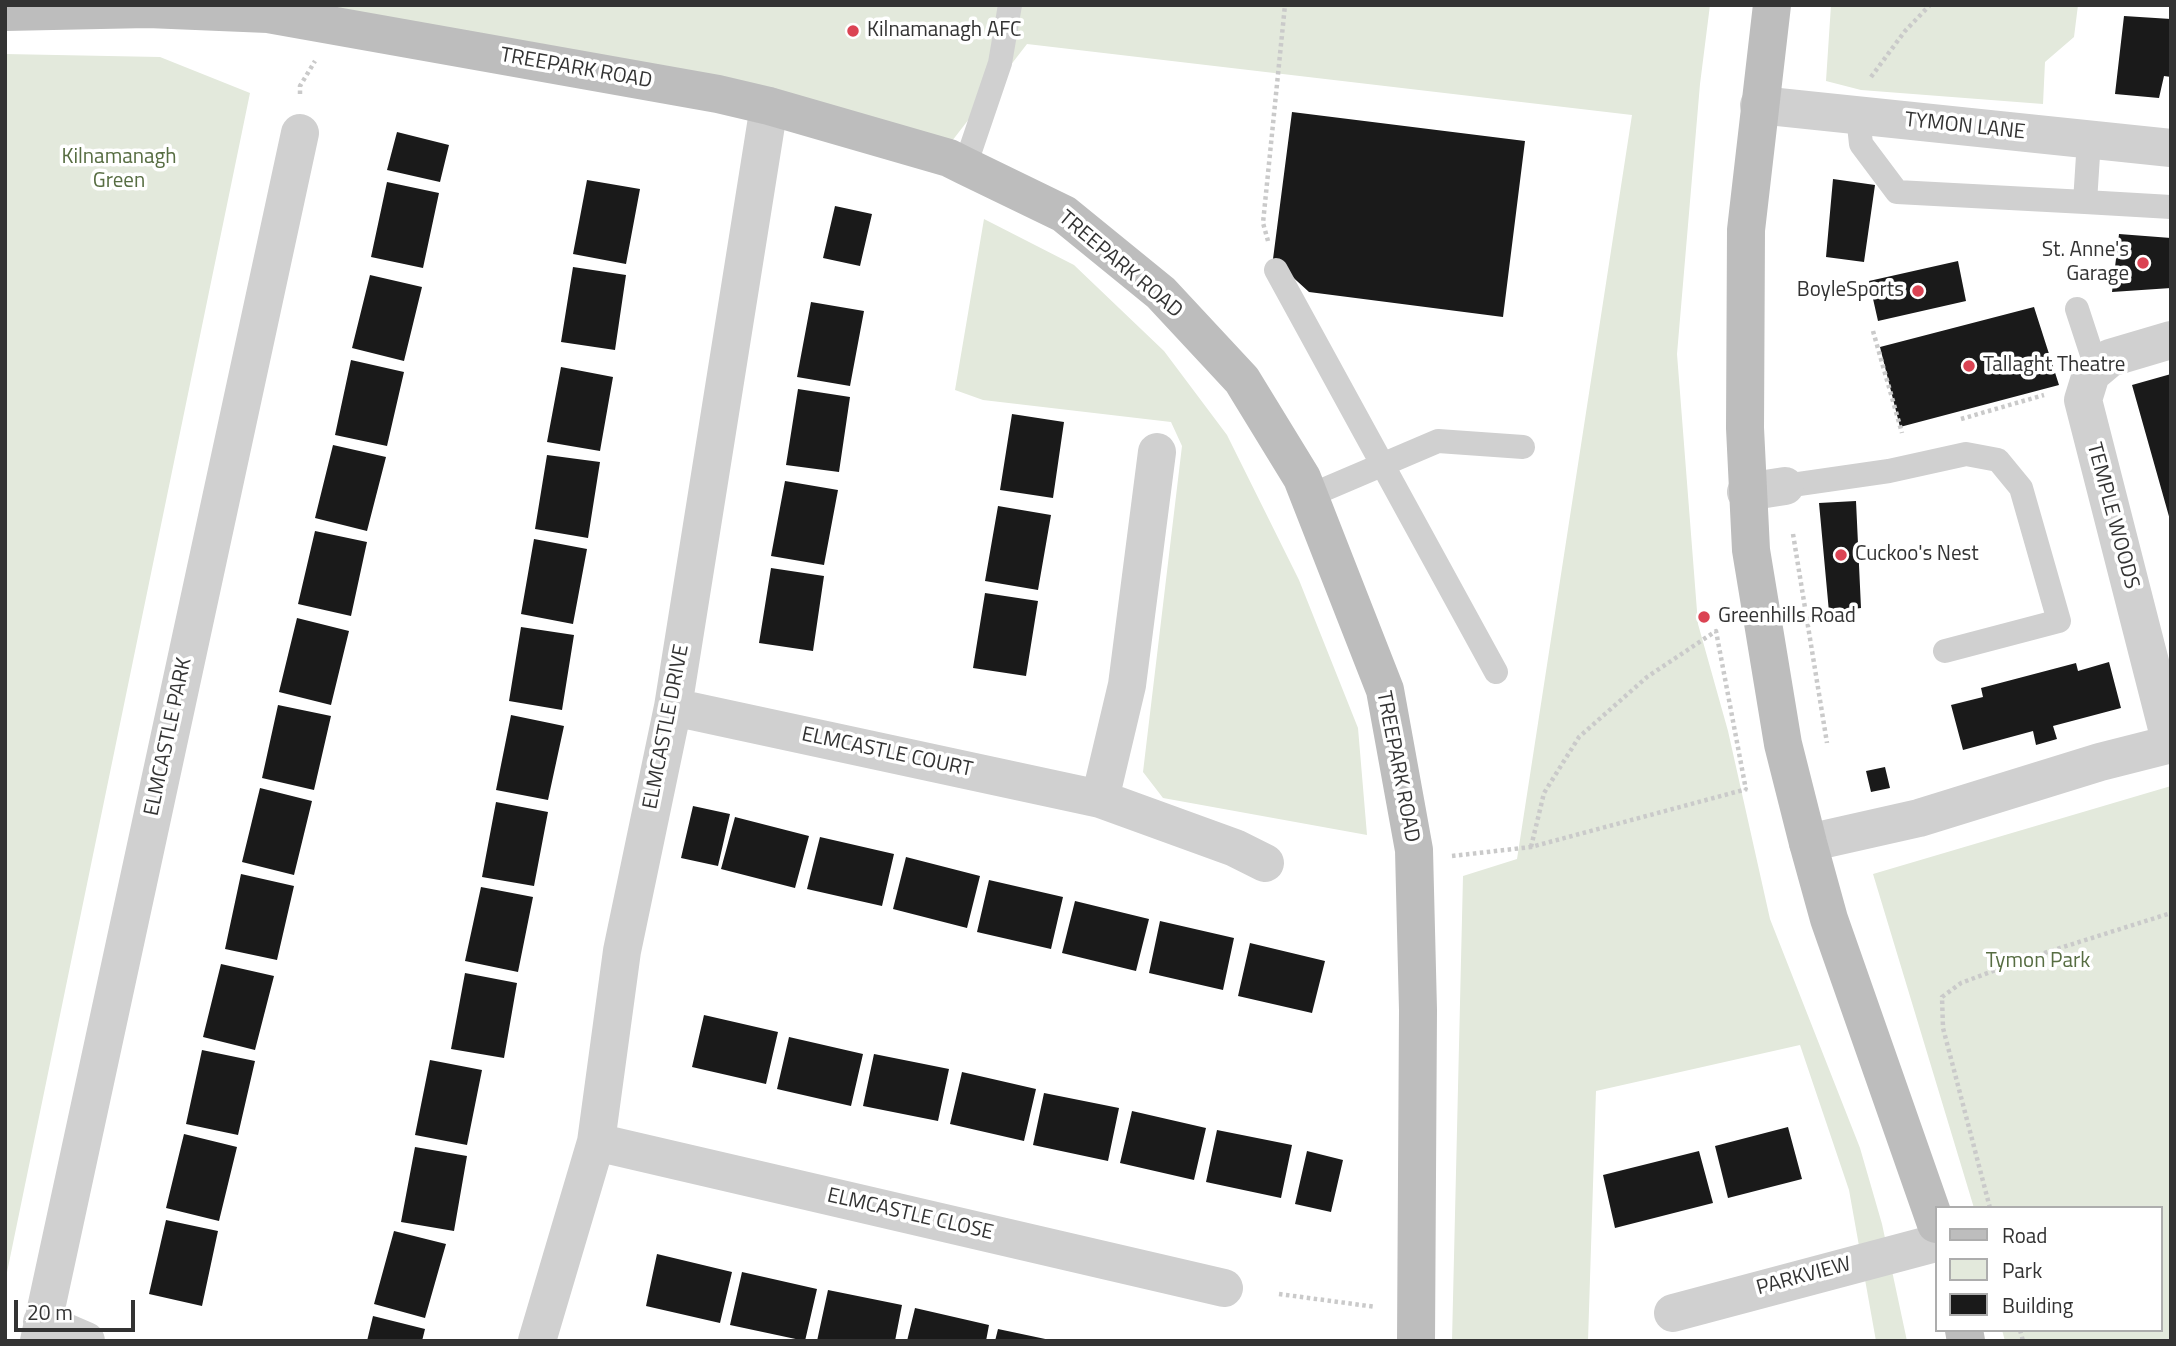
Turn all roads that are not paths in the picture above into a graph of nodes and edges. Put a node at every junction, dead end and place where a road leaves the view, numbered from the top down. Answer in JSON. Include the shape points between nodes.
{"nodes":[{"id":1,"x":1010,"y":5,"type":"edge"},
{"id":2,"x":1772,"y":5,"type":"edge"},
{"id":3,"x":5,"y":12,"type":"edge"},
{"id":4,"x":1759,"y":105,"type":"junction"},
{"id":5,"x":769,"y":106,"type":"junction"},
{"id":6,"x":1858,"y":116,"type":"junction"},
{"id":7,"x":300,"y":133,"type":"road end"},
{"id":8,"x":2090,"y":140,"type":"junction"},
{"id":9,"x":2171,"y":149,"type":"edge"},
{"id":10,"x":965,"y":166,"type":"junction"},
{"id":11,"x":2085,"y":202,"type":"junction"},
{"id":12,"x":2171,"y":207,"type":"edge"},
{"id":13,"x":1276,"y":270,"type":"road end"},
{"id":14,"x":2077,"y":309,"type":"dead end"},
{"id":15,"x":2171,"y":340,"type":"edge"},
{"id":16,"x":2097,"y":370,"type":"junction"},
{"id":17,"x":1523,"y":447,"type":"dead end"},
{"id":18,"x":1157,"y":452,"type":"dead end"},
{"id":19,"x":1383,"y":464,"type":"junction"},
{"id":20,"x":1785,"y":486,"type":"joint"},
{"id":21,"x":1746,"y":492,"type":"junction"},
{"id":22,"x":1309,"y":496,"type":"junction"},
{"id":23,"x":1945,"y":652,"type":"dead end"},
{"id":24,"x":1496,"y":672,"type":"dead end"},
{"id":25,"x":673,"y":707,"type":"junction"},
{"id":26,"x":2171,"y":744,"type":"edge"},
{"id":27,"x":1100,"y":799,"type":"junction"},
{"id":28,"x":1808,"y":843,"type":"junction"},
{"id":29,"x":1265,"y":863,"type":"dead end"},
{"id":30,"x":596,"y":1142,"type":"junction"},
{"id":31,"x":1934,"y":1218,"type":"edge"},
{"id":32,"x":1934,"y":1244,"type":"edge"},
{"id":33,"x":1224,"y":1287,"type":"dead end"},
{"id":34,"x":1673,"y":1313,"type":"dead end"},
{"id":35,"x":41,"y":1331,"type":"edge"},
{"id":36,"x":86,"y":1341,"type":"edge"},
{"id":37,"x":537,"y":1341,"type":"edge"},
{"id":38,"x":1416,"y":1341,"type":"edge"}],
"edges":[{"from":1,"to":10,"type":"lane","via":[[1000,63]]},
{"from":2,"to":4,"type":"street"},
{"from":3,"to":5,"type":"street","name":"TREEPARK ROAD","via":[[148,9],[268,14]]},
{"from":4,"to":6,"type":"street","name":"TYMON LANE"},
{"from":4,"to":21,"type":"street","via":[[1746,230]]},
{"from":5,"to":10,"type":"street","name":"TREEPARK ROAD"},
{"from":5,"to":25,"type":"street","name":"ELMCASTLE DRIVE"},
{"from":6,"to":8,"type":"street","name":"TYMON LANE"},
{"from":6,"to":11,"type":"lane","via":[[1861,144],[1897,192]]},
{"from":7,"to":35,"type":"street","name":"ELMCASTLE PARK"},
{"from":8,"to":9,"type":"street","name":"TYMON LANE"},
{"from":8,"to":11,"type":"lane"},
{"from":10,"to":22,"type":"street","name":"TREEPARK ROAD","via":[[1065,214],[1161,293],[1242,380]]},
{"from":11,"to":12,"type":"lane"},
{"from":13,"to":19,"type":"lane"},
{"from":14,"to":16,"type":"lane"},
{"from":15,"to":16,"type":"street","via":[[2110,358]]},
{"from":16,"to":26,"type":"street","name":"TEMPLE WOODS","via":[[2091,374],[2083,400]]},
{"from":17,"to":19,"type":"lane","via":[[1438,441]]},
{"from":18,"to":27,"type":"street","via":[[1126,685]]},
{"from":19,"to":22,"type":"lane"},
{"from":19,"to":24,"type":"lane"},
{"from":20,"to":21,"type":"street"},
{"from":20,"to":23,"type":"lane","via":[[1966,454],[1998,460],[2021,488],[2059,621]]},
{"from":21,"to":28,"type":"street","via":[[1783,744]]},
{"from":22,"to":38,"type":"street","name":"TREEPARK ROAD","via":[[1385,690],[1414,850]]},
{"from":25,"to":27,"type":"street","name":"ELMCASTLE COURT"},
{"from":25,"to":30,"type":"street","name":"ELMCASTLE DRIVE","via":[[622,951]]},
{"from":26,"to":28,"type":"street","name":"TEMPLE WOODS","via":[[1919,818]]},
{"from":27,"to":29,"type":"street","name":"ELMCASTLE COURT"},
{"from":28,"to":31,"type":"street","via":[[1829,919]]},
{"from":30,"to":33,"type":"street","name":"ELMCASTLE CLOSE"},
{"from":30,"to":37,"type":"street","name":"ELMCASTLE DRIVE"},
{"from":32,"to":34,"type":"street","name":"PARKVIEW"},
{"from":35,"to":36,"type":"street"}]}
